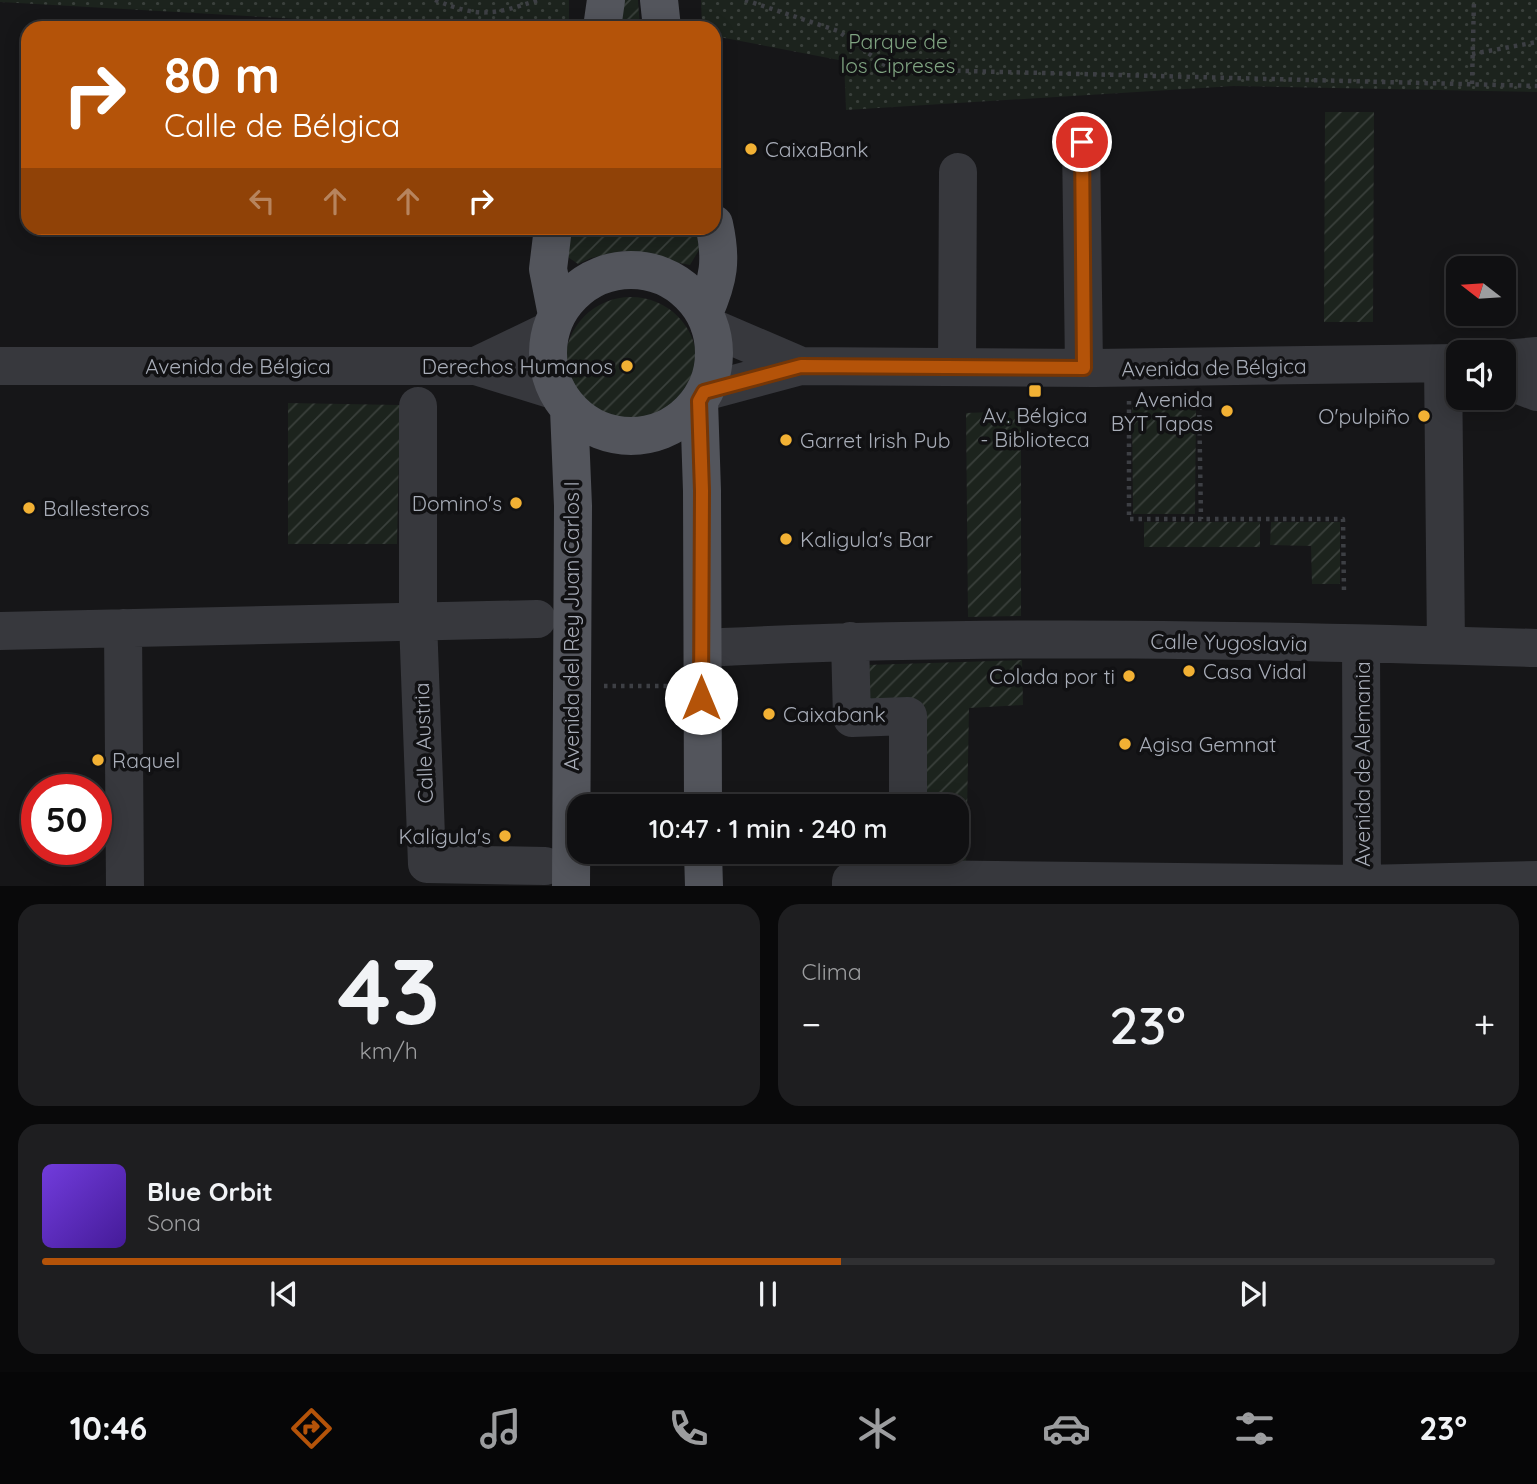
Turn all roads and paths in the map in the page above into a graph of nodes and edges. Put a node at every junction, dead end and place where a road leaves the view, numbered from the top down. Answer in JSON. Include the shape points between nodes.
{"nodes":[{"id":1,"x":435,"y":0,"type":"edge"},
{"id":2,"x":538,"y":0,"type":"edge"},
{"id":3,"x":606,"y":0,"type":"edge"},
{"id":4,"x":659,"y":0,"type":"edge"},
{"id":5,"x":745,"y":0,"type":"edge"},
{"id":6,"x":1474,"y":0,"type":"edge"},
{"id":7,"x":603,"y":21,"type":"edge"},
{"id":8,"x":661,"y":21,"type":"edge"},
{"id":9,"x":1537,"y":42,"type":"edge"},
{"id":10,"x":1472,"y":54,"type":"junction"},
{"id":11,"x":1472,"y":84,"type":"junction"},
{"id":12,"x":1537,"y":86,"type":"edge"},
{"id":13,"x":1082,"y":142,"type":"dead end"},
{"id":14,"x":958,"y":172,"type":"dead end"},
{"id":15,"x":552,"y":235,"type":"edge"},
{"id":16,"x":716,"y":235,"type":"edge"},
{"id":17,"x":707,"y":320,"type":"junction"},
{"id":18,"x":554,"y":322,"type":"junction"},
{"id":19,"x":1537,"y":356,"type":"edge"},
{"id":20,"x":1516,"y":359,"type":"edge"},
{"id":21,"x":1446,"y":363,"type":"edge"},
{"id":22,"x":1516,"y":363,"type":"edge"},
{"id":23,"x":0,"y":366,"type":"edge"},
{"id":24,"x":476,"y":366,"type":"junction"},
{"id":25,"x":801,"y":366,"type":"junction"},
{"id":26,"x":957,"y":367,"type":"junction"},
{"id":27,"x":1537,"y":367,"type":"edge"},
{"id":28,"x":1084,"y":368,"type":"junction"},
{"id":29,"x":1516,"y":384,"type":"edge"},
{"id":30,"x":1537,"y":392,"type":"edge"},
{"id":31,"x":701,"y":397,"type":"junction"},
{"id":32,"x":1200,"y":398,"type":"dead end"},
{"id":33,"x":563,"y":400,"type":"junction"},
{"id":34,"x":1129,"y":401,"type":"dead end"},
{"id":35,"x":418,"y":406,"type":"dead end"},
{"id":36,"x":1449,"y":410,"type":"edge"},
{"id":37,"x":1201,"y":519,"type":"junction"},
{"id":38,"x":1343,"y":593,"type":"dead end"},
{"id":39,"x":537,"y":619,"type":"dead end"},
{"id":40,"x":418,"y":621,"type":"junction"},
{"id":41,"x":122,"y":628,"type":"junction"},
{"id":42,"x":0,"y":631,"type":"edge"},
{"id":43,"x":850,"y":641,"type":"junction"},
{"id":44,"x":1361,"y":644,"type":"junction"},
{"id":45,"x":1446,"y":645,"type":"junction"},
{"id":46,"x":723,"y":647,"type":"dead end"},
{"id":47,"x":1537,"y":648,"type":"edge"},
{"id":48,"x":572,"y":686,"type":"junction"},
{"id":49,"x":701,"y":687,"type":"junction"},
{"id":50,"x":702,"y":794,"type":"edge"},
{"id":51,"x":908,"y":794,"type":"edge"},
{"id":52,"x":703,"y":864,"type":"edge"},
{"id":53,"x":909,"y":866,"type":"edge"},
{"id":54,"x":558,"y":876,"type":"edge"},
{"id":55,"x":125,"y":877,"type":"edge"},
{"id":56,"x":1537,"y":880,"type":"edge"},
{"id":57,"x":851,"y":883,"type":"edge"},
{"id":58,"x":1362,"y":885,"type":"edge"},
{"id":59,"x":704,"y":886,"type":"edge"}],
"edges":[{"from":1,"to":2,"type":"path","via":[[474,13]]},
{"from":3,"to":7,"type":"main road"},
{"from":4,"to":8,"type":"main road"},
{"from":5,"to":11,"type":"path","via":[[838,31],[890,69]]},
{"from":6,"to":10,"type":"path"},
{"from":9,"to":10,"type":"path"},
{"from":10,"to":11,"type":"path"},
{"from":11,"to":12,"type":"path"},
{"from":13,"to":28,"type":"street"},
{"from":14,"to":26,"type":"street"},
{"from":15,"to":18,"type":"main road","via":[[548,270]]},
{"from":16,"to":17,"type":"main road","via":[[719,273]]},
{"from":17,"to":18,"type":"main road","via":[[688,293],[667,278],[643,271],[617,271],[593,279],[572,294]]},
{"from":17,"to":25,"type":"street"},
{"from":17,"to":31,"type":"main road","via":[[714,360]]},
{"from":18,"to":24,"type":"street"},
{"from":18,"to":33,"type":"main road","via":[[548,361]]},
{"from":19,"to":20,"type":"street"},
{"from":21,"to":28,"type":"street","name":"Avenida de Bélgica"},
{"from":22,"to":27,"type":"street"},
{"from":23,"to":24,"type":"street","name":"Avenida de Bélgica"},
{"from":24,"to":33,"type":"street"},
{"from":25,"to":26,"type":"street","name":"Avenida de Bélgica"},
{"from":25,"to":31,"type":"street"},
{"from":26,"to":28,"type":"street","name":"Avenida de Bélgica"},
{"from":29,"to":30,"type":"street"},
{"from":31,"to":33,"type":"main road","via":[[682,419],[660,431],[636,436],[611,434],[588,425]]},
{"from":31,"to":49,"type":"main road"},
{"from":32,"to":37,"type":"path"},
{"from":33,"to":48,"type":"main road","name":"Avenida del Rey Juan Carlos I","via":[[573,506]]},
{"from":34,"to":37,"type":"path","via":[[1129,519]]},
{"from":35,"to":40,"type":"street","name":"Calle Austria"},
{"from":36,"to":45,"type":"street"},
{"from":37,"to":38,"type":"path","via":[[1343,519]]},
{"from":39,"to":40,"type":"street"},
{"from":40,"to":41,"type":"street"},
{"from":40,"to":54,"type":"street","name":"Calle Austria","via":[[427,864]]},
{"from":41,"to":42,"type":"street"},
{"from":41,"to":55,"type":"street"},
{"from":43,"to":44,"type":"street","name":"Calle Yugoslavia"},
{"from":43,"to":46,"type":"street"},
{"from":43,"to":51,"type":"street","via":[[852,718],[908,716]]},
{"from":44,"to":45,"type":"street","name":"Avenida de Alemania"},
{"from":44,"to":58,"type":"street","name":"Avenida de Alemania"},
{"from":45,"to":47,"type":"street","name":"Avenida de Alemania"},
{"from":48,"to":49,"type":"path"},
{"from":48,"to":54,"type":"main road","name":"Avenida del Rey Juan Carlos I"},
{"from":49,"to":50,"type":"main road"},
{"from":52,"to":59,"type":"main road"},
{"from":53,"to":57,"type":"street"},
{"from":53,"to":58,"type":"street"},
{"from":56,"to":58,"type":"street","name":"Avenida de Alemania"}]}
